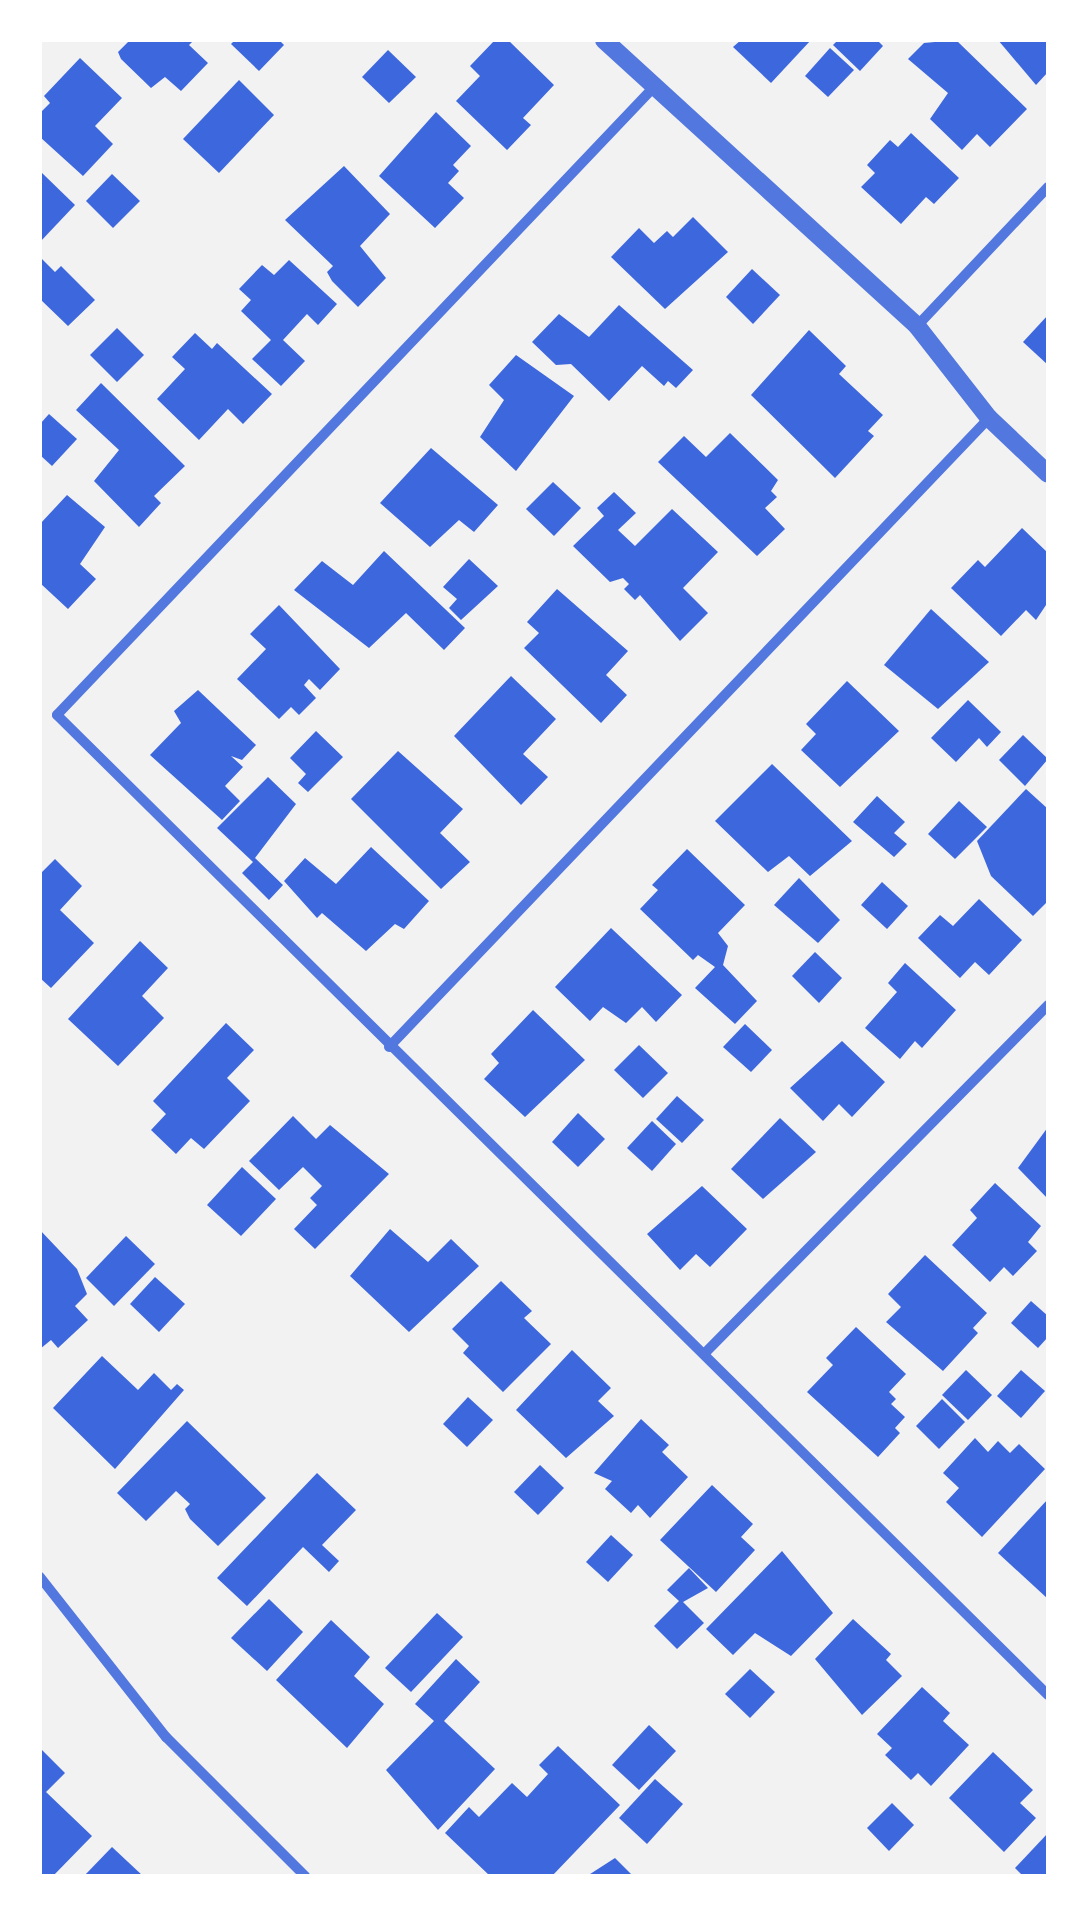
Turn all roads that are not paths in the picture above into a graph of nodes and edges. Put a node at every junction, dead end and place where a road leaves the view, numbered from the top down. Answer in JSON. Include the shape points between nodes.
{"nodes":[{"id":1,"x":604,"y":40,"type":"edge"},
{"id":2,"x":652,"y":88,"type":"junction"},
{"id":3,"x":1048,"y":187,"type":"edge"},
{"id":4,"x":917,"y":326,"type":"junction"},
{"id":5,"x":989,"y":418,"type":"junction"},
{"id":6,"x":1048,"y":474,"type":"edge"},
{"id":7,"x":1048,"y":1005,"type":"edge"},
{"id":8,"x":389,"y":1047,"type":"junction"},
{"id":9,"x":705,"y":1353,"type":"junction"},
{"id":10,"x":40,"y":1578,"type":"edge"},
{"id":11,"x":1048,"y":1695,"type":"edge"},
{"id":12,"x":305,"y":1876,"type":"edge"}],
"edges":[{"from":1,"to":2,"type":"street"},
{"from":2,"to":4,"type":"street"},
{"from":2,"to":8,"type":"street","via":[[57,715]]},
{"from":3,"to":4,"type":"street"},
{"from":4,"to":5,"type":"street"},
{"from":5,"to":6,"type":"street"},
{"from":5,"to":8,"type":"street"},
{"from":7,"to":9,"type":"street"},
{"from":8,"to":9,"type":"street"},
{"from":9,"to":11,"type":"street"},
{"from":10,"to":12,"type":"street","via":[[166,1737]]}]}
